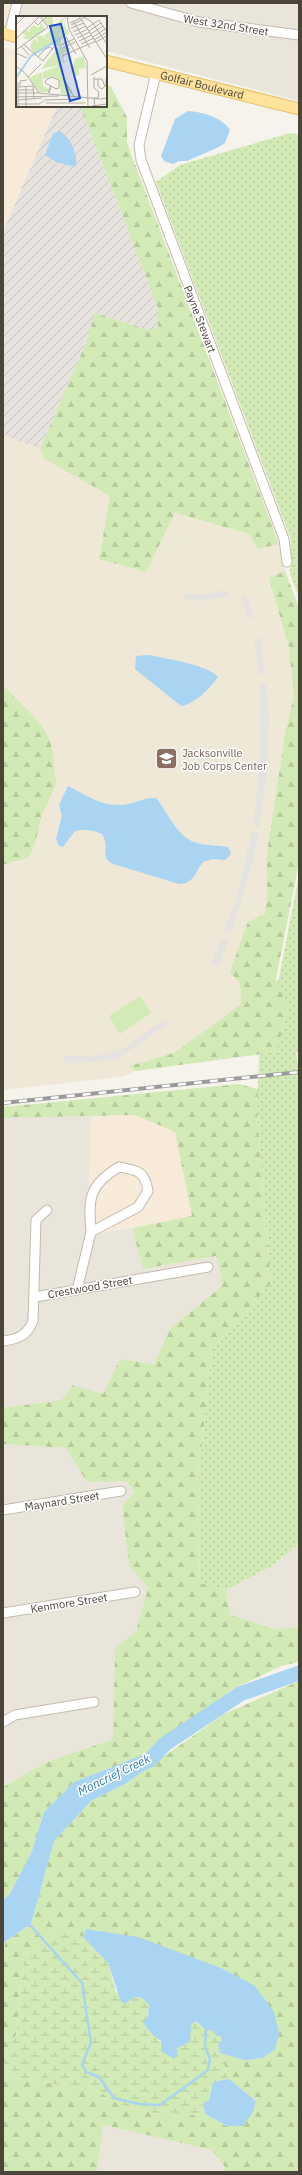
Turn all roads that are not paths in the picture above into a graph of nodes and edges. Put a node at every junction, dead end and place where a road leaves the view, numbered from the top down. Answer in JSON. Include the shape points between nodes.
{"nodes":[{"id":1,"x":17,"y":3,"type":"edge"},
{"id":2,"x":131,"y":3,"type":"edge"},
{"id":3,"x":10,"y":35,"type":"edge"},
{"id":4,"x":299,"y":35,"type":"edge"},
{"id":5,"x":107,"y":60,"type":"edge"},
{"id":6,"x":156,"y":73,"type":"junction"},
{"id":7,"x":299,"y":109,"type":"edge"},
{"id":8,"x":287,"y":562,"type":"dead end"},
{"id":9,"x":47,"y":1210,"type":"dead end"},
{"id":10,"x":91,"y":1232,"type":"junction"},
{"id":11,"x":208,"y":1268,"type":"dead end"},
{"id":12,"x":77,"y":1290,"type":"junction"},
{"id":13,"x":35,"y":1297,"type":"junction"},
{"id":14,"x":3,"y":1341,"type":"edge"},
{"id":15,"x":121,"y":1491,"type":"dead end"},
{"id":16,"x":3,"y":1510,"type":"edge"},
{"id":17,"x":135,"y":1592,"type":"dead end"},
{"id":18,"x":3,"y":1613,"type":"edge"},
{"id":19,"x":94,"y":1702,"type":"dead end"},
{"id":20,"x":15,"y":1715,"type":"junction"},
{"id":21,"x":3,"y":1716,"type":"edge"},
{"id":22,"x":3,"y":1722,"type":"edge"}],
"edges":[{"from":1,"to":3,"type":"street"},
{"from":2,"to":4,"type":"street","name":"West 32nd Street","via":[[200,22]]},
{"from":5,"to":6,"type":"main road","name":"Golfair Boulevard"},
{"from":6,"to":7,"type":"main road","name":"Golfair Boulevard"},
{"from":6,"to":8,"type":"street","name":"Payne Stewart","via":[[139,145],[141,160],[284,539]]},
{"from":9,"to":13,"type":"street","via":[[36,1220]]},
{"from":10,"to":10,"type":"street","via":[[90,1197],[102,1177],[119,1167],[142,1173],[147,1180],[148,1191],[138,1207]]},
{"from":10,"to":12,"type":"street"},
{"from":11,"to":12,"type":"street","name":"Crestwood Street"},
{"from":12,"to":13,"type":"street","name":"Crestwood Street"},
{"from":13,"to":14,"type":"street","name":"Crestwood Street","via":[[30,1330],[24,1336]]},
{"from":15,"to":16,"type":"street","name":"Maynard Street"},
{"from":17,"to":18,"type":"street","name":"Kenmore Street"},
{"from":19,"to":20,"type":"street"},
{"from":20,"to":21,"type":"street"},
{"from":20,"to":22,"type":"street"}]}
